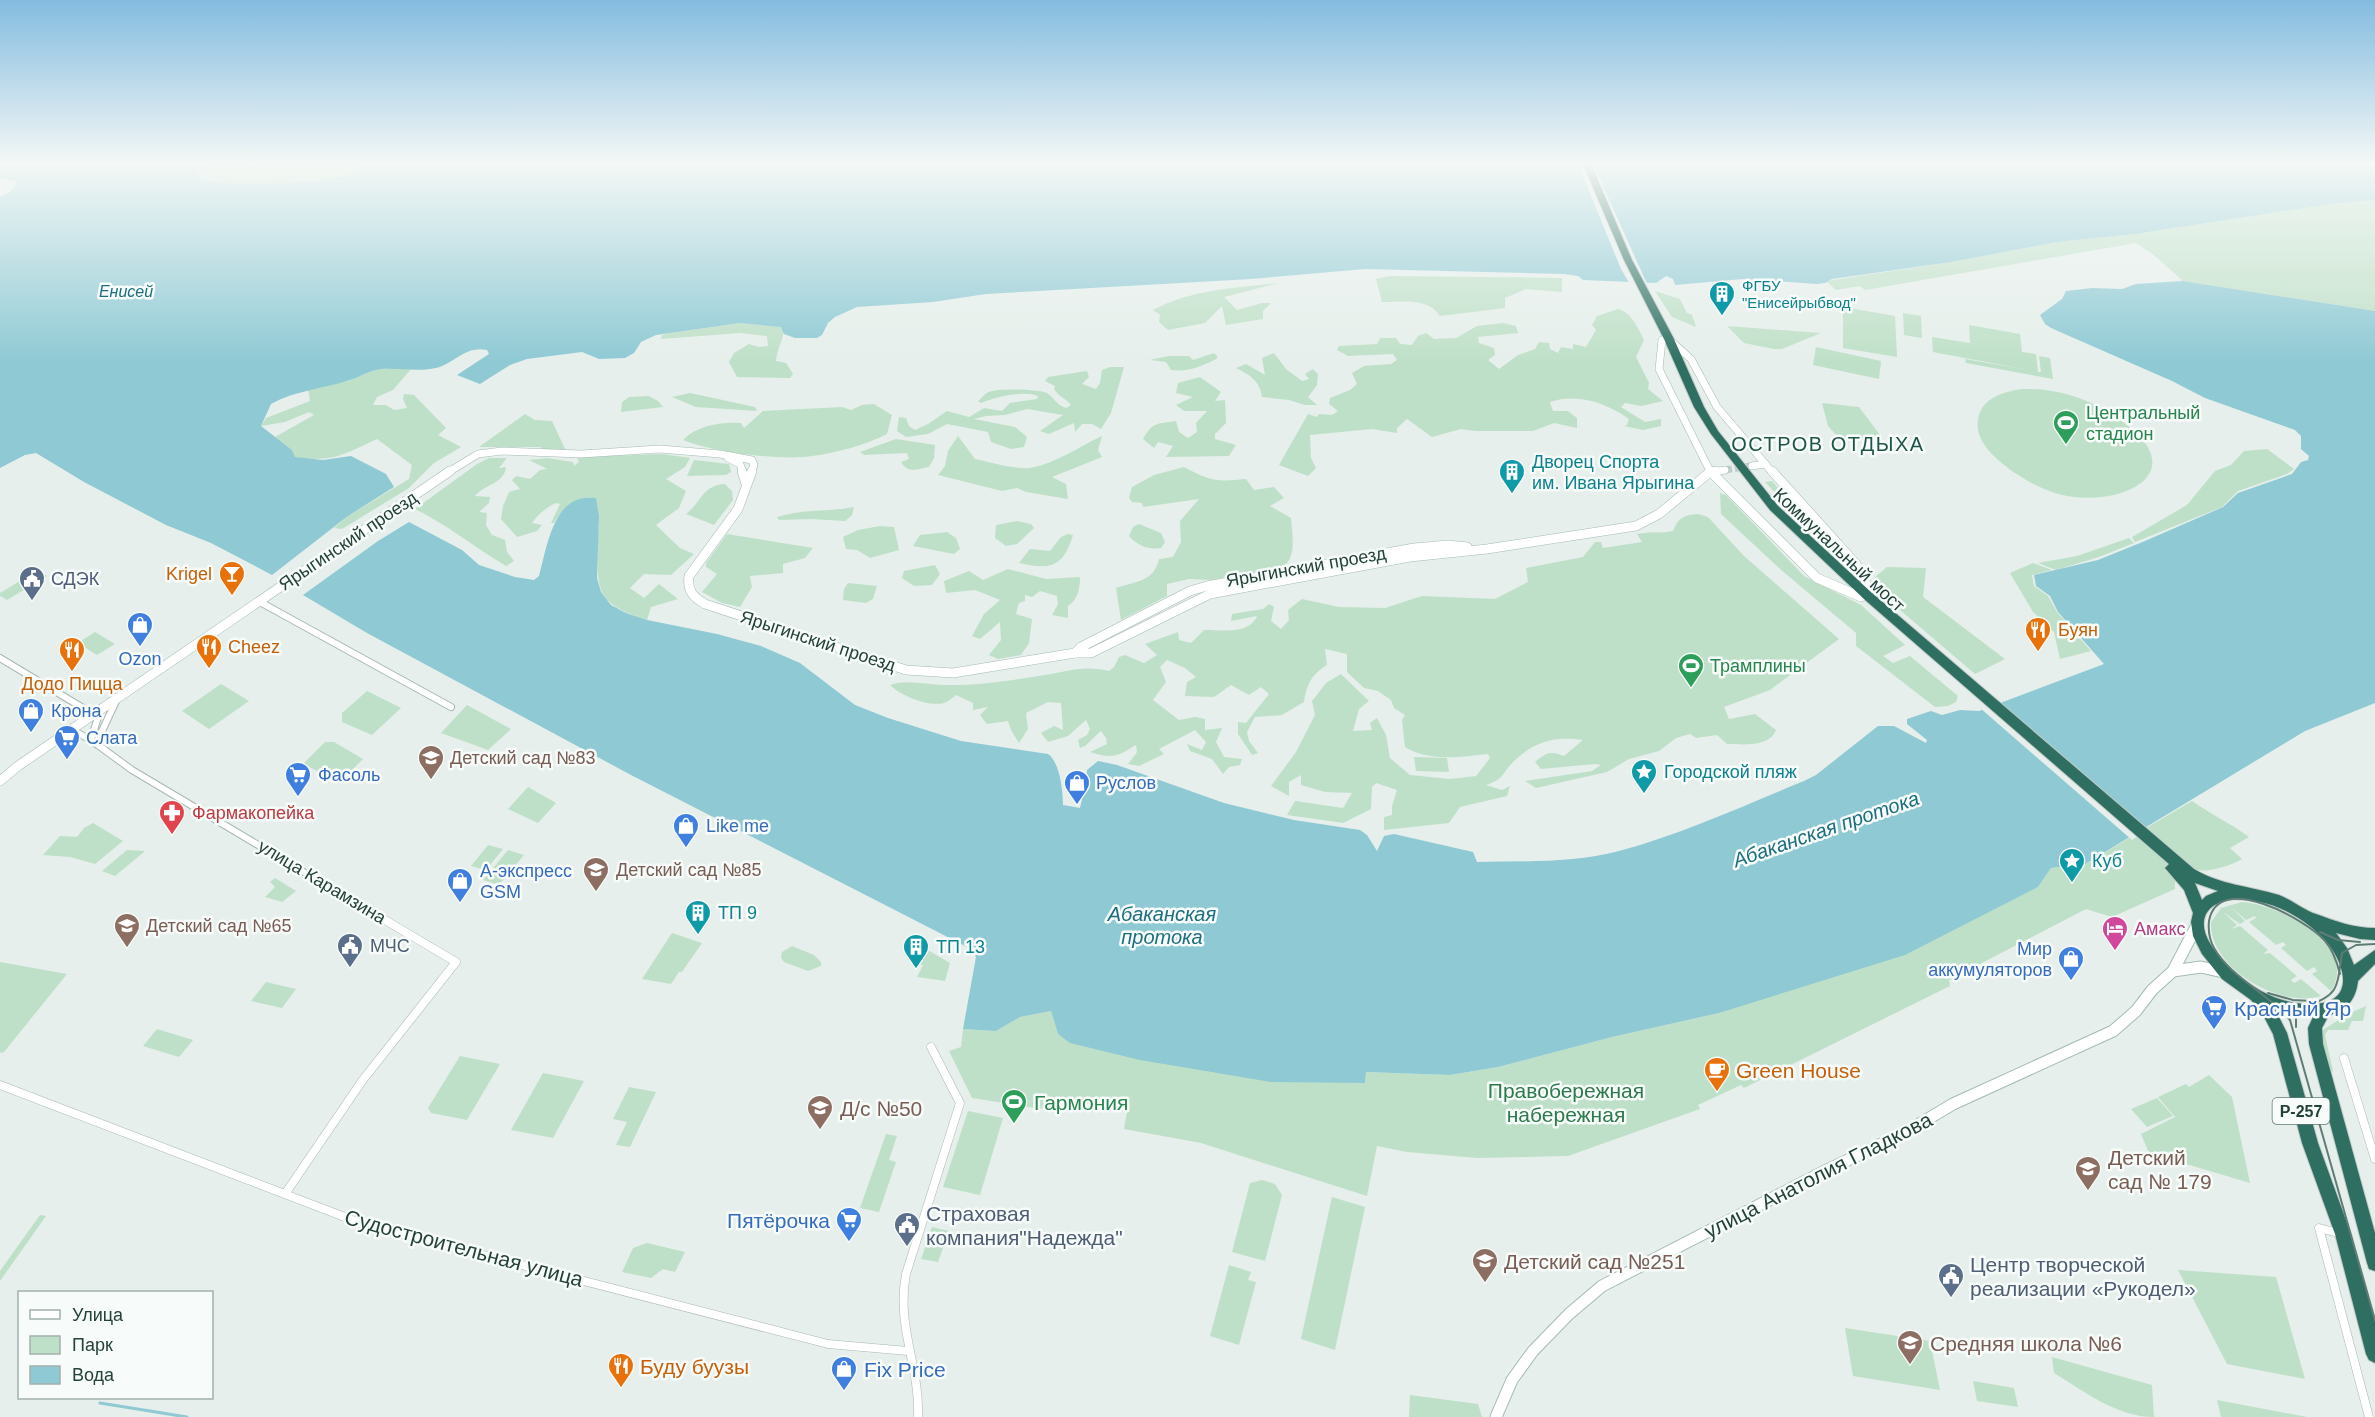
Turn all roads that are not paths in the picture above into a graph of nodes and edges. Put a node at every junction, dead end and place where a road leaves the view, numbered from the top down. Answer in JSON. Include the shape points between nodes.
{"nodes":[{"id":1,"x":1615,"y":230,"type":"edge"},
{"id":2,"x":1666,"y":340,"type":"junction"},
{"id":3,"x":720,"y":454,"type":"junction"},
{"id":4,"x":1765,"y":464,"type":"junction"},
{"id":5,"x":1752,"y":466,"type":"tunnel mouth"},
{"id":6,"x":1725,"y":470,"type":"tunnel mouth"},
{"id":7,"x":1710,"y":472,"type":"junction"},
{"id":8,"x":747,"y":487,"type":"junction"},
{"id":9,"x":1865,"y":596,"type":"junction"},
{"id":10,"x":260,"y":602,"type":"junction"},
{"id":11,"x":0,"y":658,"type":"edge"},
{"id":12,"x":117,"y":699,"type":"junction"},
{"id":13,"x":451,"y":707,"type":"dead end"},
{"id":14,"x":94,"y":715,"type":"junction"},
{"id":15,"x":72,"y":730,"type":"junction"},
{"id":16,"x":93,"y":742,"type":"junction"},
{"id":17,"x":0,"y":781,"type":"edge"},
{"id":18,"x":2186,"y":874,"type":"junction"},
{"id":19,"x":2239,"y":892,"type":"junction"},
{"id":20,"x":2305,"y":915,"type":"junction"},
{"id":21,"x":2198,"y":918,"type":"junction"},
{"id":22,"x":2375,"y":934,"type":"edge"},
{"id":23,"x":2375,"y":956,"type":"edge"},
{"id":24,"x":2173,"y":971,"type":"junction"},
{"id":25,"x":2224,"y":972,"type":"junction"},
{"id":26,"x":2352,"y":977,"type":"junction"},
{"id":27,"x":2252,"y":993,"type":"junction"},
{"id":28,"x":2324,"y":1010,"type":"junction"},
{"id":29,"x":931,"y":1047,"type":"dead end"},
{"id":30,"x":2344,"y":1058,"type":"dead end"},
{"id":31,"x":0,"y":1085,"type":"edge"},
{"id":32,"x":2375,"y":1159,"type":"edge"},
{"id":33,"x":285,"y":1194,"type":"junction"},
{"id":34,"x":2343,"y":1234,"type":"junction"},
{"id":35,"x":2375,"y":1263,"type":"edge"},
{"id":36,"x":908,"y":1351,"type":"junction"},
{"id":37,"x":2375,"y":1354,"type":"edge"},
{"id":38,"x":918,"y":1417,"type":"edge"},
{"id":39,"x":1496,"y":1417,"type":"edge"},
{"id":40,"x":2369,"y":1417,"type":"edge"}],
"edges":[{"from":1,"to":2,"type":"highway","name":"Коммунальный мост"},
{"from":2,"to":4,"type":"main road","via":[[1691,359],[1717,407]]},
{"from":2,"to":7,"type":"main road","via":[[1659,354],[1659,369]]},
{"from":2,"to":9,"type":"highway","name":"Коммунальный мост","via":[[1694,409],[1722,454],[1766,508]]},
{"from":3,"to":8,"type":"main road","via":[[740,464]]},
{"from":3,"to":8,"type":"main road","name":"Ярыгинский проезд","via":[[752,460]]},
{"from":3,"to":10,"type":"main road","name":"Ярыгинский проезд","via":[[660,449],[478,454]]},
{"from":4,"to":5,"type":"main road"},
{"from":4,"to":9,"type":"main road","via":[[1856,564],[1865,579]]},
{"from":6,"to":7,"type":"main road"},
{"from":7,"to":8,"type":"main road","name":"Ярыгинский проезд","via":[[1659,514],[1636,526],[1481,549],[1417,552],[1210,594],[1091,653],[953,673],[906,670],[705,604],[691,596],[687,588],[689,576],[738,509]]},
{"from":7,"to":9,"type":"main road","via":[[1817,578]]},
{"from":9,"to":18,"type":"highway","name":"Коммунальный мост"},
{"from":10,"to":12,"type":"main road","name":"Ярыгинский проезд"},
{"from":10,"to":13,"type":"street"},
{"from":11,"to":14,"type":"street"},
{"from":12,"to":14,"type":"main road","name":"Ярыгинский проезд"},
{"from":12,"to":16,"type":"street"},
{"from":14,"to":15,"type":"main road","name":"Ярыгинский проезд"},
{"from":14,"to":16,"type":"street","via":[[99,719]]},
{"from":15,"to":16,"type":"street"},
{"from":15,"to":17,"type":"main road","name":"Ярыгинский проезд"},
{"from":16,"to":33,"type":"street","name":"улица Карамзина","via":[[132,770],[456,962],[362,1081]]},
{"from":18,"to":19,"type":"highway"},
{"from":18,"to":21,"type":"highway"},
{"from":19,"to":20,"type":"highway","via":[[2270,898]]},
{"from":19,"to":21,"type":"highway","via":[[2218,895],[2204,904]]},
{"from":20,"to":22,"type":"highway","via":[[2339,929]]},
{"from":20,"to":26,"type":"highway","via":[[2338,945]]},
{"from":21,"to":24,"type":"main road","name":"улица Анатолия Гладкова"},
{"from":21,"to":25,"type":"highway","number":"Р-257","via":[[2207,951]]},
{"from":23,"to":26,"type":"highway"},
{"from":24,"to":25,"type":"main road","via":[[2201,967]]},
{"from":24,"to":39,"type":"main road","name":"улица Анатолия Гладкова","via":[[2113,1031],[1953,1104],[1906,1132],[1602,1286],[1533,1351],[1512,1380]]},
{"from":25,"to":27,"type":"highway","number":"Р-257"},
{"from":26,"to":28,"type":"highway","via":[[2342,1002]]},
{"from":27,"to":28,"type":"highway","number":"Р-257","via":[[2289,1008]]},
{"from":27,"to":34,"type":"highway","number":"Р-257","via":[[2267,1008],[2280,1033],[2310,1143]]},
{"from":28,"to":35,"type":"highway","number":"Р-257","via":[[2315,1028],[2316,1044]]},
{"from":29,"to":36,"type":"street","via":[[960,1103],[903,1284],[901,1309]]},
{"from":30,"to":32,"type":"street"},
{"from":31,"to":33,"type":"street","name":"Судостроительная улица"},
{"from":33,"to":36,"type":"street","name":"Судостроительная улица","via":[[382,1230],[828,1344]]},
{"from":34,"to":37,"type":"highway","number":"Р-257"},
{"from":34,"to":40,"type":"street","via":[[2319,1228]]},
{"from":36,"to":38,"type":"street","via":[[916,1380]]}]}
